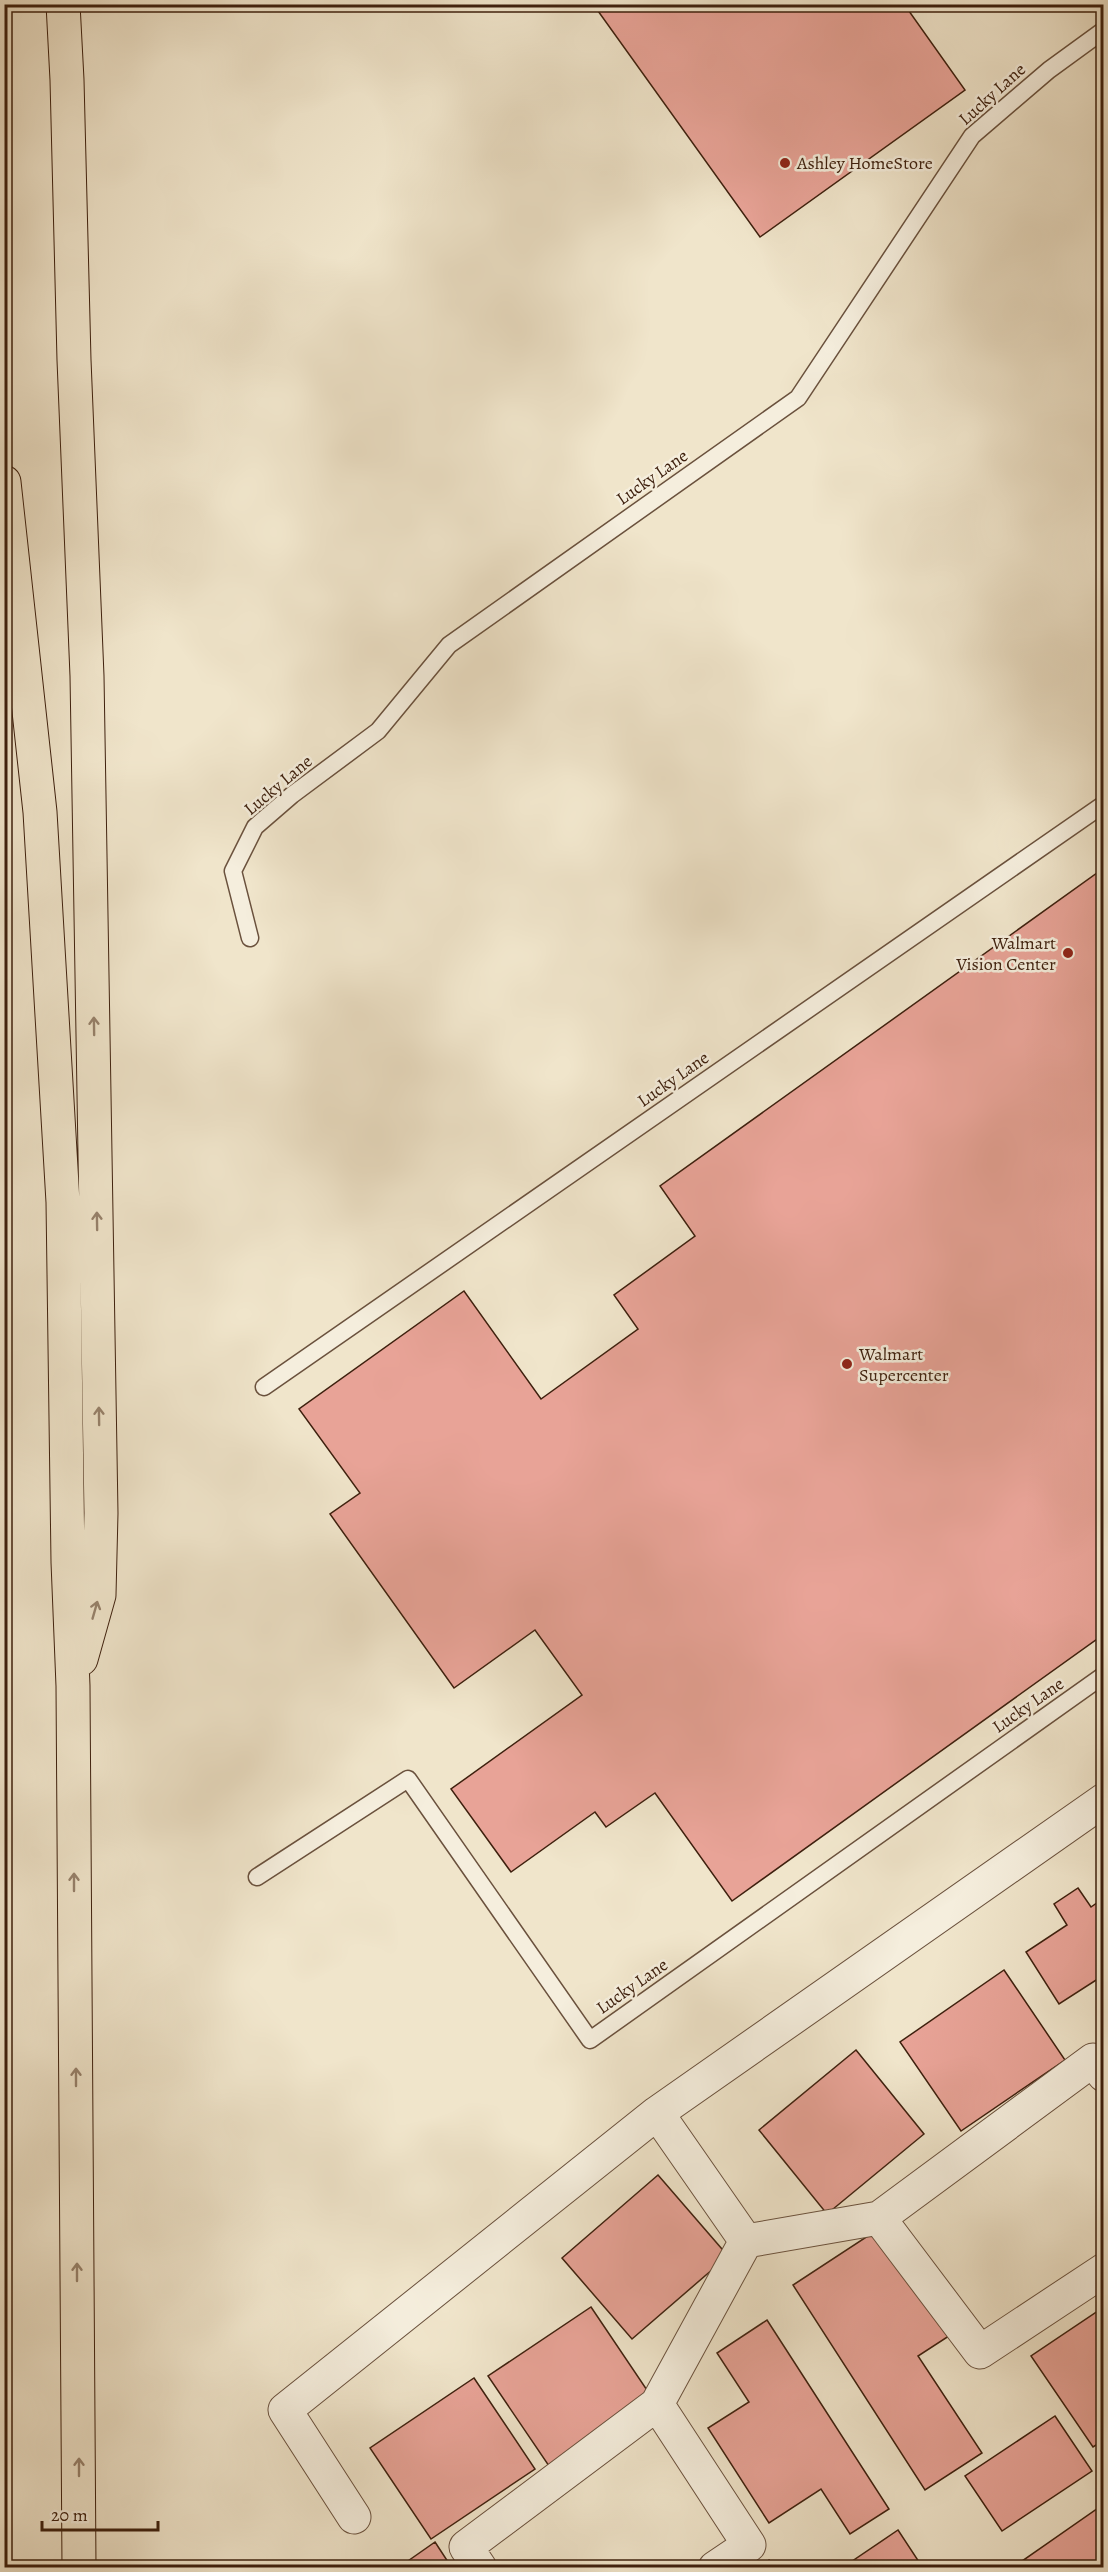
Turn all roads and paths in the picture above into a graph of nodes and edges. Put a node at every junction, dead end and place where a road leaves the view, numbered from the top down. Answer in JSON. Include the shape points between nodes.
{"nodes":[{"id":1,"x":63,"y":4,"type":"edge"},
{"id":2,"x":1104,"y":30,"type":"edge"},
{"id":3,"x":4,"y":482,"type":"edge"},
{"id":4,"x":1104,"y":804,"type":"edge"},
{"id":5,"x":250,"y":938,"type":"dead end"},
{"id":6,"x":264,"y":1387,"type":"dead end"},
{"id":7,"x":1104,"y":1675,"type":"edge"},
{"id":8,"x":73,"y":1686,"type":"junction"},
{"id":9,"x":1104,"y":1800,"type":"edge"},
{"id":10,"x":257,"y":1877,"type":"dead end"},
{"id":11,"x":1104,"y":2074,"type":"edge"},
{"id":12,"x":657,"y":2113,"type":"junction"},
{"id":13,"x":879,"y":2218,"type":"junction"},
{"id":14,"x":746,"y":2241,"type":"junction"},
{"id":15,"x":1104,"y":2270,"type":"edge"},
{"id":16,"x":657,"y":2404,"type":"junction"},
{"id":17,"x":354,"y":2517,"type":"dead end"},
{"id":18,"x":79,"y":2535,"type":"junction"},
{"id":19,"x":79,"y":2568,"type":"edge"},
{"id":20,"x":89,"y":2568,"type":"edge"},
{"id":21,"x":480,"y":2568,"type":"edge"},
{"id":22,"x":715,"y":2568,"type":"edge"}],
"edges":[{"from":8,"to":1,"type":"highway","one_way":true,"via":[[99,1595],[101,1513],[88,688]]},
{"from":2,"to":5,"type":"lane","name":"Lucky Lane","via":[[1049,70],[972,136],[798,398],[449,645],[378,731],[255,827],[233,871]]},
{"from":3,"to":8,"type":"highway","via":[[40,812],[63,1202]]},
{"from":4,"to":6,"type":"lane","name":"Lucky Lane"},
{"from":7,"to":10,"type":"lane","name":"Lucky Lane","via":[[590,2040],[408,1779]]},
{"from":18,"to":8,"type":"highway","one_way":true},
{"from":9,"to":12,"type":"street"},
{"from":11,"to":13,"type":"street","via":[[1094,2060]]},
{"from":12,"to":14,"type":"street"},
{"from":12,"to":17,"type":"street","via":[[285,2410]]},
{"from":13,"to":14,"type":"street"},
{"from":13,"to":15,"type":"street","via":[[980,2352]]},
{"from":14,"to":16,"type":"street"},
{"from":16,"to":21,"type":"street","via":[[466,2547]]},
{"from":16,"to":22,"type":"street","via":[[749,2545]]},
{"from":18,"to":19,"type":"highway"},
{"from":18,"to":20,"type":"highway"}]}
